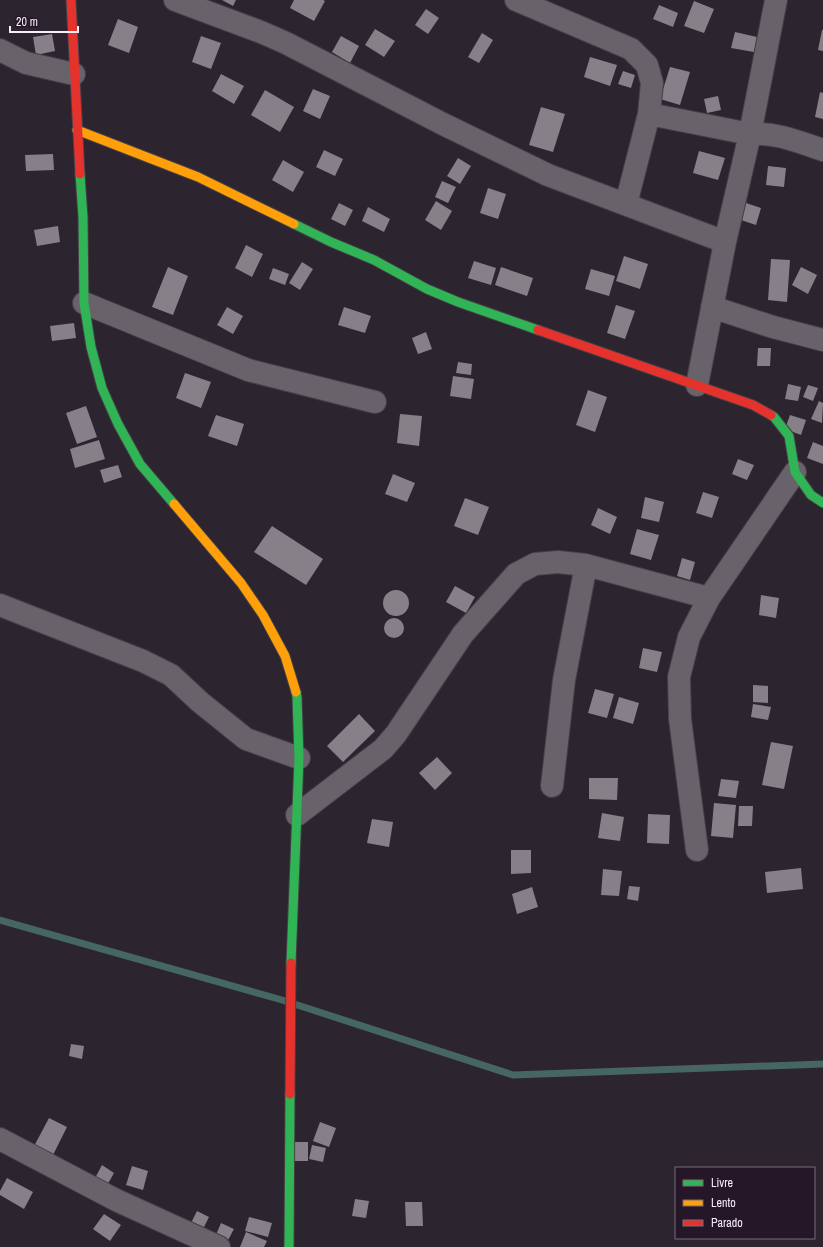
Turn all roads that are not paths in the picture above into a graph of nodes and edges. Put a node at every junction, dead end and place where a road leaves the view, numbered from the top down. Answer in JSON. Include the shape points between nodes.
{"nodes":[{"id":1,"x":70,"y":0,"type":"edge"},
{"id":2,"x":175,"y":0,"type":"edge"},
{"id":3,"x":516,"y":0,"type":"edge"},
{"id":4,"x":776,"y":0,"type":"edge"},
{"id":5,"x":0,"y":50,"type":"edge"},
{"id":6,"x":74,"y":74,"type":"junction"},
{"id":7,"x":649,"y":114,"type":"junction"},
{"id":8,"x":77,"y":130,"type":"junction"},
{"id":9,"x":750,"y":134,"type":"junction"},
{"id":10,"x":823,"y":150,"type":"edge"},
{"id":11,"x":626,"y":204,"type":"junction"},
{"id":12,"x":725,"y":242,"type":"junction"},
{"id":13,"x":84,"y":303,"type":"junction"},
{"id":14,"x":712,"y":307,"type":"junction"},
{"id":15,"x":823,"y":340,"type":"edge"},
{"id":16,"x":697,"y":385,"type":"junction"},
{"id":17,"x":375,"y":402,"type":"dead end"},
{"id":18,"x":795,"y":472,"type":"junction"},
{"id":19,"x":823,"y":503,"type":"edge"},
{"id":20,"x":586,"y":565,"type":"junction"},
{"id":21,"x":709,"y":598,"type":"junction"},
{"id":22,"x":0,"y":605,"type":"edge"},
{"id":23,"x":299,"y":758,"type":"junction"},
{"id":24,"x":552,"y":786,"type":"dead end"},
{"id":25,"x":297,"y":816,"type":"junction"},
{"id":26,"x":697,"y":850,"type":"dead end"},
{"id":27,"x":0,"y":1139,"type":"edge"},
{"id":28,"x":219,"y":1247,"type":"edge"},
{"id":29,"x":289,"y":1247,"type":"edge"}],
"edges":[{"from":1,"to":6,"type":"street"},
{"from":2,"to":11,"type":"street","via":[[268,35],[548,175]]},
{"from":3,"to":7,"type":"street","via":[[631,49],[647,65],[652,83]]},
{"from":4,"to":9,"type":"street"},
{"from":5,"to":6,"type":"street","via":[[26,63]]},
{"from":6,"to":8,"type":"street"},
{"from":7,"to":9,"type":"street"},
{"from":7,"to":11,"type":"street"},
{"from":8,"to":13,"type":"street","via":[[83,217]]},
{"from":8,"to":16,"type":"street","via":[[198,177],[458,302]]},
{"from":9,"to":10,"type":"street","via":[[780,136]]},
{"from":9,"to":12,"type":"street"},
{"from":11,"to":12,"type":"street"},
{"from":12,"to":14,"type":"street"},
{"from":13,"to":17,"type":"street","via":[[248,370]]},
{"from":13,"to":23,"type":"street","via":[[91,347],[102,388],[140,464],[241,583],[264,615],[285,656],[297,697]]},
{"from":14,"to":15,"type":"street"},
{"from":14,"to":16,"type":"street"},
{"from":16,"to":18,"type":"street","via":[[753,405],[774,417],[790,436]]},
{"from":18,"to":19,"type":"street","via":[[811,495]]},
{"from":18,"to":21,"type":"street"},
{"from":20,"to":21,"type":"street"},
{"from":20,"to":24,"type":"street","via":[[564,680]]},
{"from":20,"to":25,"type":"street","via":[[558,562],[535,564],[516,574],[463,634],[383,749]]},
{"from":21,"to":26,"type":"street","via":[[689,637],[679,677],[680,719]]},
{"from":22,"to":23,"type":"street","via":[[144,661],[171,675],[246,739]]},
{"from":23,"to":25,"type":"street"},
{"from":25,"to":29,"type":"street","via":[[290,987]]},
{"from":27,"to":28,"type":"street","via":[[116,1200]]}]}
